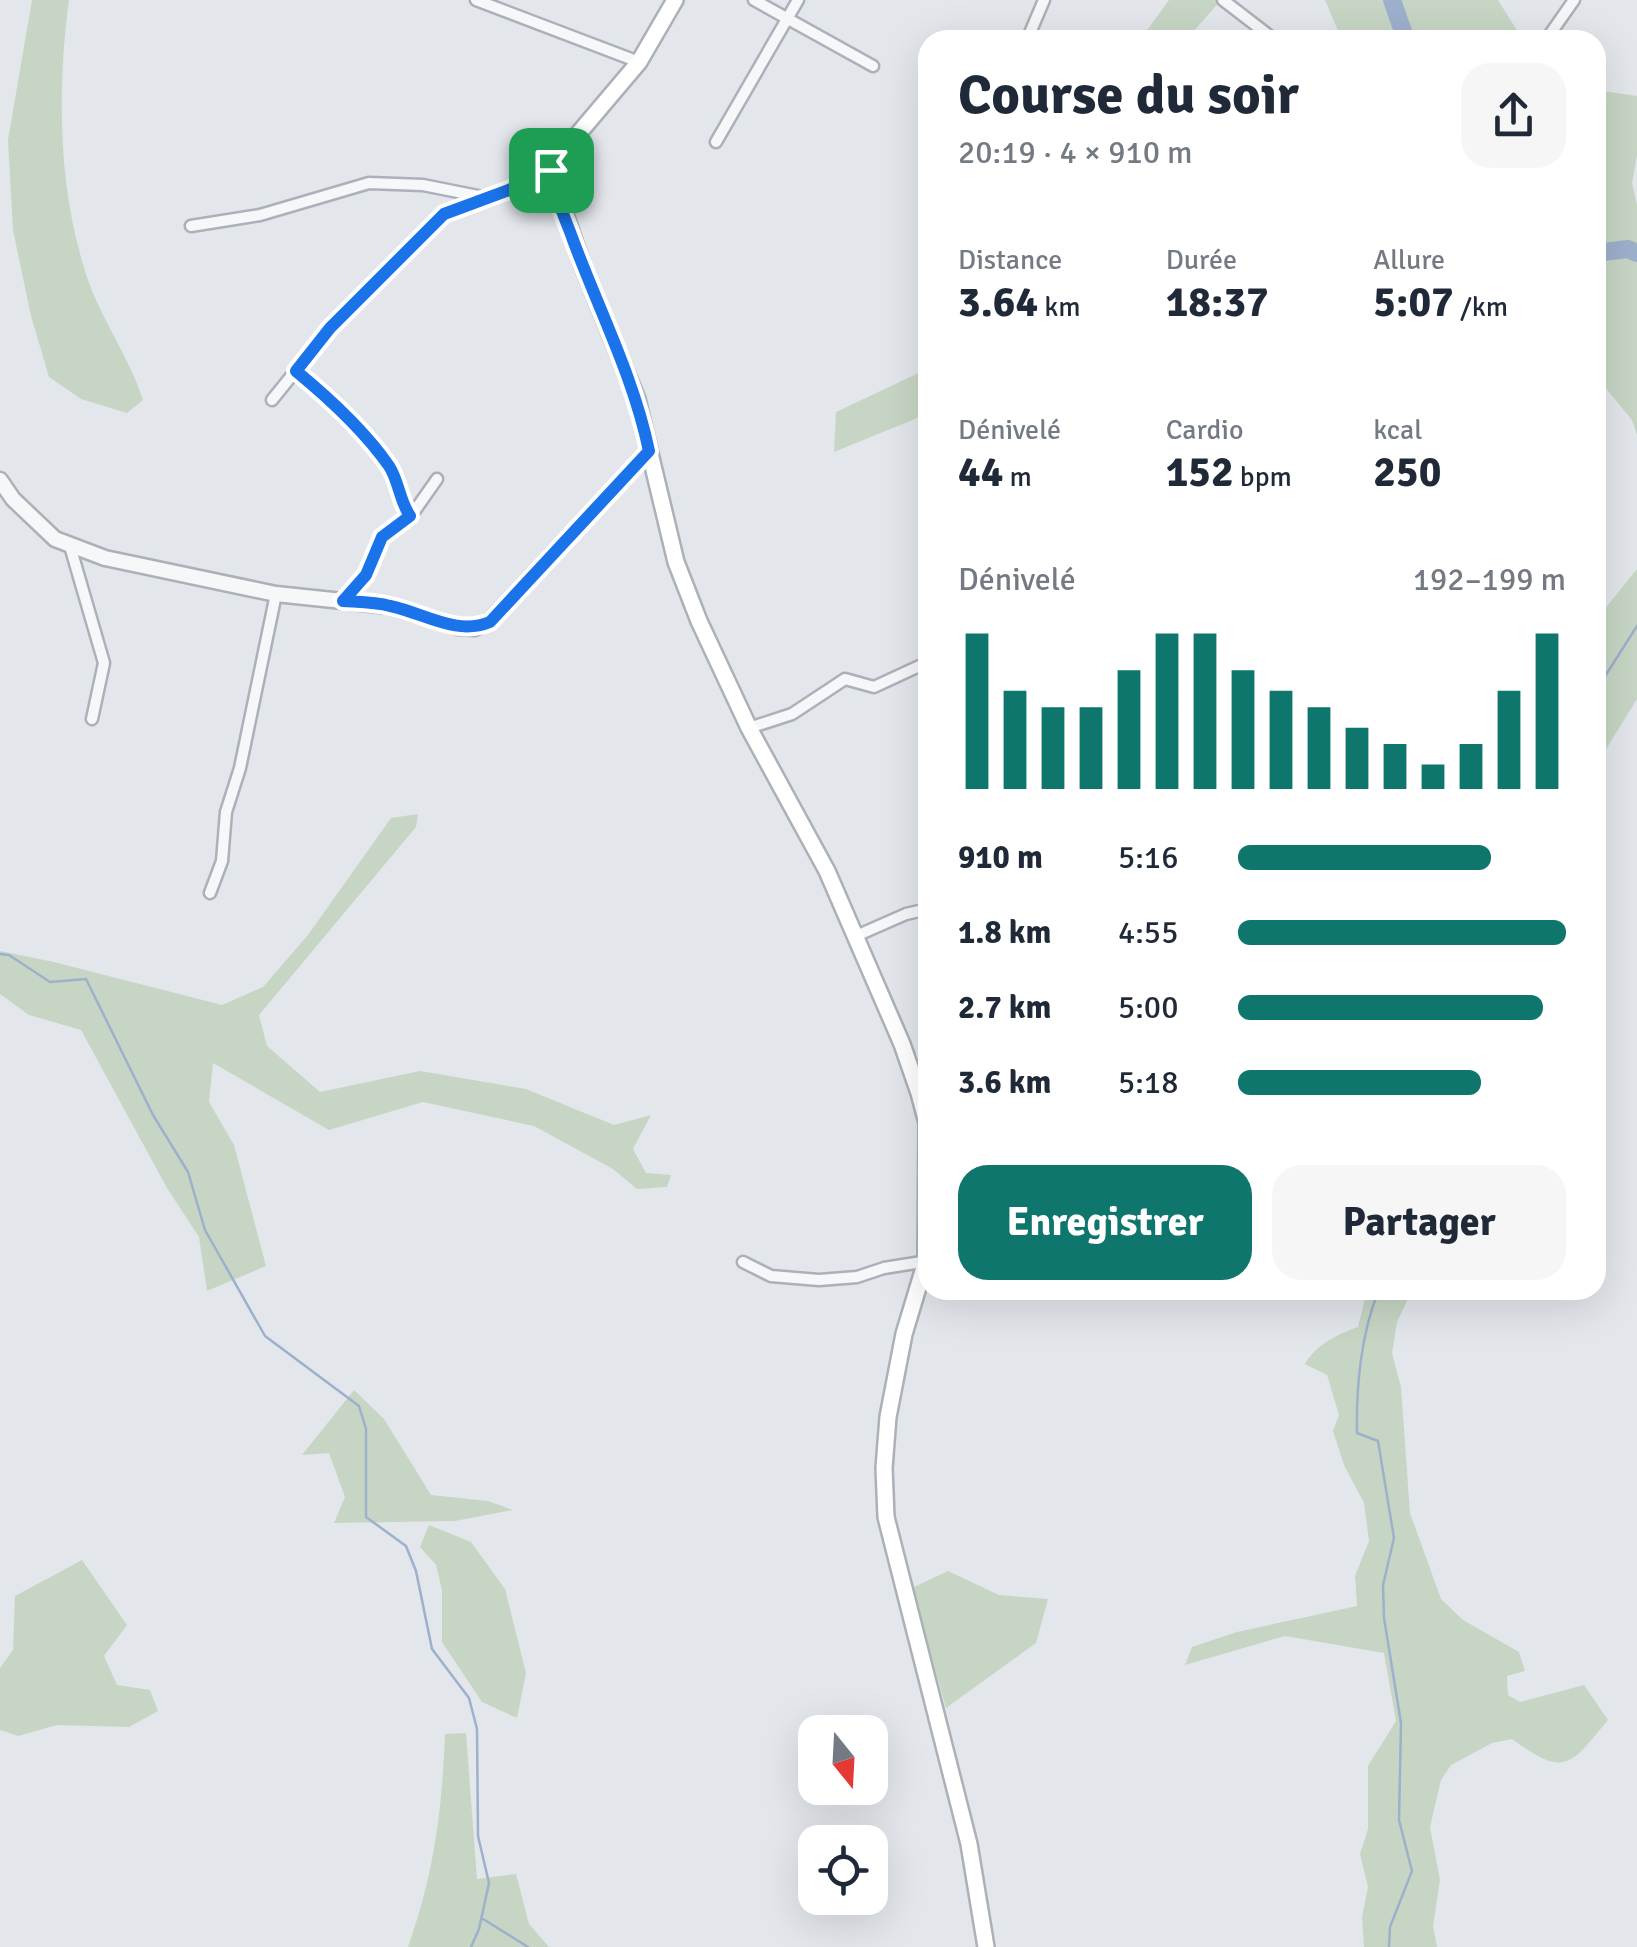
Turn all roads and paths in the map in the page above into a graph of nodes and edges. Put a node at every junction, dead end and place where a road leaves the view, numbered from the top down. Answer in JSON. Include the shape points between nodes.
{"nodes":[{"id":1,"x":478,"y":0,"type":"edge"},
{"id":2,"x":675,"y":0,"type":"edge"},
{"id":3,"x":754,"y":0,"type":"edge"},
{"id":4,"x":798,"y":0,"type":"edge"},
{"id":5,"x":1044,"y":0,"type":"edge"},
{"id":6,"x":1223,"y":0,"type":"edge"},
{"id":7,"x":1574,"y":0,"type":"edge"},
{"id":8,"x":787,"y":18,"type":"junction"},
{"id":9,"x":1031,"y":30,"type":"edge"},
{"id":10,"x":1262,"y":30,"type":"edge"},
{"id":11,"x":1553,"y":30,"type":"edge"},
{"id":12,"x":639,"y":62,"type":"junction"},
{"id":13,"x":873,"y":66,"type":"dead end"},
{"id":14,"x":716,"y":142,"type":"dead end"},
{"id":15,"x":552,"y":166,"type":"junction"},
{"id":16,"x":483,"y":197,"type":"junction"},
{"id":17,"x":191,"y":226,"type":"dead end"},
{"id":18,"x":296,"y":371,"type":"junction"},
{"id":19,"x":272,"y":400,"type":"dead end"},
{"id":20,"x":649,"y":451,"type":"junction"},
{"id":21,"x":436,"y":479,"type":"dead end"},
{"id":22,"x":0,"y":480,"type":"edge"},
{"id":23,"x":410,"y":516,"type":"junction"},
{"id":24,"x":70,"y":546,"type":"junction"},
{"id":25,"x":276,"y":594,"type":"junction"},
{"id":26,"x":343,"y":601,"type":"junction"},
{"id":27,"x":918,"y":667,"type":"edge"},
{"id":28,"x":92,"y":719,"type":"dead end"},
{"id":29,"x":749,"y":728,"type":"junction"},
{"id":30,"x":210,"y":893,"type":"dead end"},
{"id":31,"x":918,"y":911,"type":"edge"},
{"id":32,"x":856,"y":936,"type":"junction"},
{"id":33,"x":918,"y":1080,"type":"edge"},
{"id":34,"x":743,"y":1262,"type":"dead end"},
{"id":35,"x":918,"y":1262,"type":"edge"},
{"id":36,"x":918,"y":1290,"type":"edge"},
{"id":37,"x":986,"y":1947,"type":"edge"}],
"edges":[{"from":1,"to":12,"type":"street"},
{"from":2,"to":12,"type":"main road"},
{"from":3,"to":8,"type":"street"},
{"from":4,"to":8,"type":"street"},
{"from":5,"to":9,"type":"street"},
{"from":6,"to":10,"type":"street"},
{"from":7,"to":11,"type":"street"},
{"from":8,"to":13,"type":"street"},
{"from":8,"to":14,"type":"street"},
{"from":12,"to":15,"type":"main road"},
{"from":15,"to":16,"type":"street"},
{"from":15,"to":20,"type":"main road","via":[[577,250],[637,399]]},
{"from":16,"to":17,"type":"street","via":[[368,183],[260,215]]},
{"from":16,"to":18,"type":"street","via":[[444,214]]},
{"from":18,"to":19,"type":"street"},
{"from":18,"to":23,"type":"street","via":[[334,402],[391,469]]},
{"from":20,"to":26,"type":"street","via":[[490,622],[458,627],[390,606]]},
{"from":20,"to":29,"type":"main road","via":[[676,562]]},
{"from":21,"to":23,"type":"street"},
{"from":22,"to":24,"type":"street","via":[[44,530]]},
{"from":23,"to":26,"type":"street","via":[[382,537],[366,575]]},
{"from":24,"to":25,"type":"street"},
{"from":24,"to":28,"type":"street","via":[[104,663]]},
{"from":25,"to":26,"type":"street"},
{"from":25,"to":30,"type":"street"},
{"from":27,"to":29,"type":"street","via":[[874,687],[844,679],[792,714]]},
{"from":29,"to":32,"type":"main road"},
{"from":31,"to":32,"type":"street"},
{"from":32,"to":33,"type":"main road"},
{"from":34,"to":35,"type":"street","via":[[771,1276],[819,1280]]},
{"from":36,"to":37,"type":"main road","via":[[888,1417],[886,1517],[970,1844]]}]}
